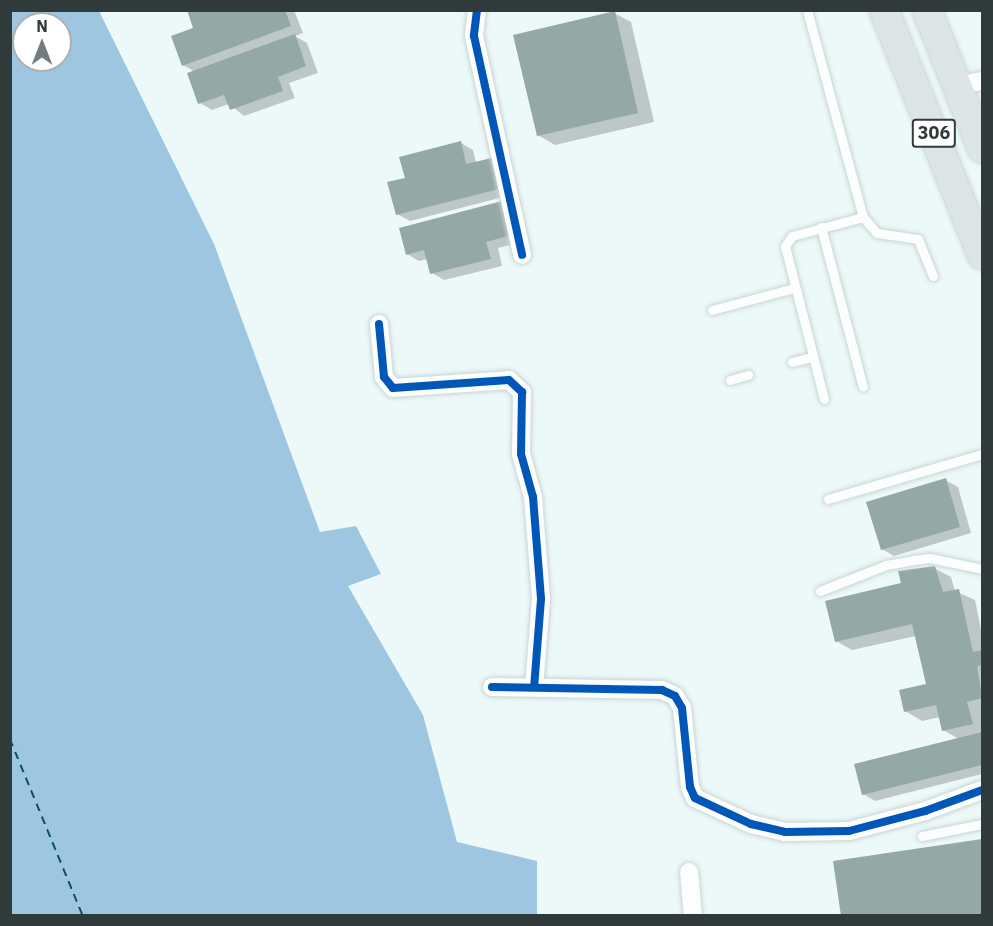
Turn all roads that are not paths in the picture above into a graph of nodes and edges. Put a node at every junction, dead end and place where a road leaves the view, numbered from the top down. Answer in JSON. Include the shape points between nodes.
{"nodes":[{"id":1,"x":477,"y":10,"type":"edge"},
{"id":2,"x":807,"y":10,"type":"edge"},
{"id":3,"x":884,"y":10,"type":"edge"},
{"id":4,"x":927,"y":10,"type":"edge"},
{"id":5,"x":972,"y":95,"type":"edge"},
{"id":6,"x":982,"y":148,"type":"edge"},
{"id":7,"x":863,"y":217,"type":"junction"},
{"id":8,"x":821,"y":227,"type":"junction"},
{"id":9,"x":522,"y":255,"type":"dead end"},
{"id":10,"x":982,"y":255,"type":"edge"},
{"id":11,"x":933,"y":276,"type":"dead end"},
{"id":12,"x":794,"y":288,"type":"junction"},
{"id":13,"x":712,"y":310,"type":"dead end"},
{"id":14,"x":380,"y":324,"type":"dead end"},
{"id":15,"x":812,"y":357,"type":"junction"},
{"id":16,"x":792,"y":362,"type":"dead end"},
{"id":17,"x":748,"y":375,"type":"dead end"},
{"id":18,"x":730,"y":380,"type":"dead end"},
{"id":19,"x":863,"y":387,"type":"dead end"},
{"id":20,"x":824,"y":399,"type":"dead end"},
{"id":21,"x":982,"y":454,"type":"edge"},
{"id":22,"x":828,"y":499,"type":"dead end"},
{"id":23,"x":982,"y":569,"type":"edge"},
{"id":24,"x":820,"y":591,"type":"dead end"},
{"id":25,"x":492,"y":687,"type":"dead end"},
{"id":26,"x":534,"y":687,"type":"junction"},
{"id":27,"x":982,"y":790,"type":"edge"},
{"id":28,"x":982,"y":824,"type":"edge"},
{"id":29,"x":922,"y":836,"type":"dead end"},
{"id":30,"x":689,"y":872,"type":"dead end"},
{"id":31,"x":693,"y":915,"type":"edge"}],
"edges":[{"from":1,"to":9,"type":"street","via":[[474,36]]},
{"from":2,"to":7,"type":"lane"},
{"from":3,"to":10,"type":"main road","number":"306"},
{"from":4,"to":5,"type":"main road","number":"306"},
{"from":5,"to":6,"type":"main road","number":"306"},
{"from":7,"to":8,"type":"lane"},
{"from":7,"to":11,"type":"lane","via":[[877,232],[918,239]]},
{"from":8,"to":12,"type":"lane","via":[[787,240]]},
{"from":8,"to":19,"type":"lane"},
{"from":12,"to":13,"type":"lane"},
{"from":12,"to":15,"type":"lane"},
{"from":14,"to":26,"type":"street","via":[[384,377],[393,388],[509,380],[522,392],[521,454],[533,497],[540,598]]},
{"from":15,"to":16,"type":"lane"},
{"from":15,"to":20,"type":"lane"},
{"from":17,"to":18,"type":"lane"},
{"from":21,"to":22,"type":"lane"},
{"from":23,"to":24,"type":"lane","via":[[930,558],[913,560],[886,565]]},
{"from":25,"to":26,"type":"street"},
{"from":26,"to":27,"type":"street","via":[[662,690],[675,696],[682,708],[690,788],[695,798],[751,824],[785,832],[849,831],[925,811]]},
{"from":28,"to":29,"type":"lane"},
{"from":30,"to":31,"type":"street"}]}
